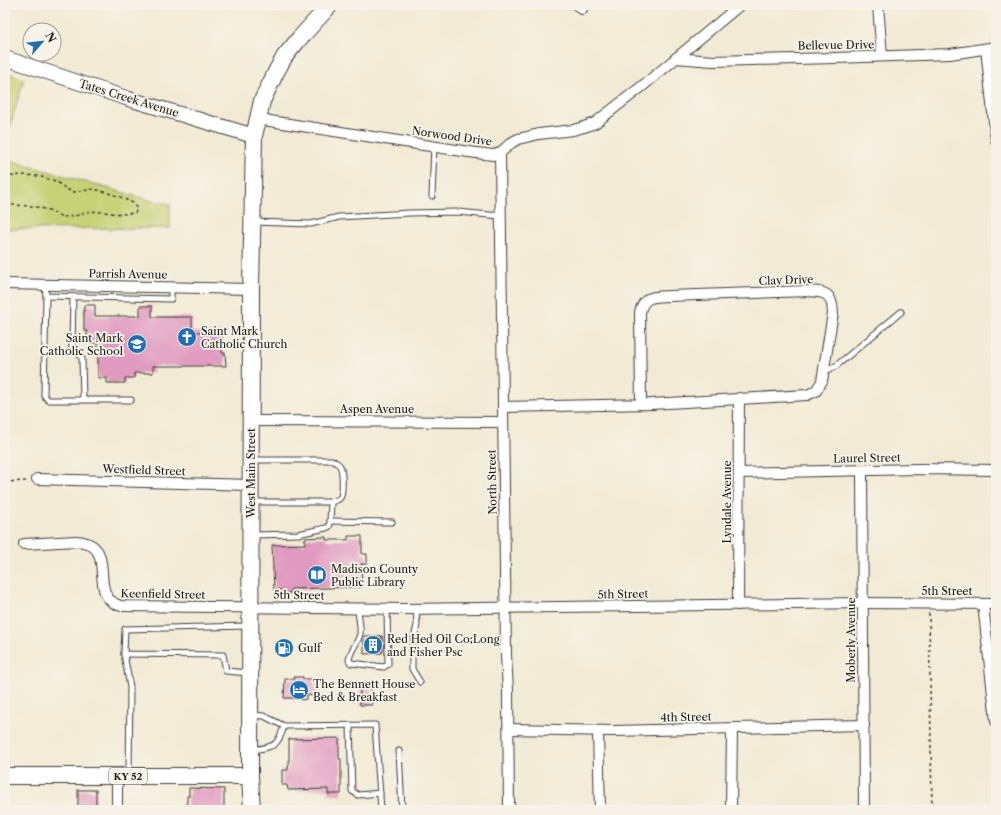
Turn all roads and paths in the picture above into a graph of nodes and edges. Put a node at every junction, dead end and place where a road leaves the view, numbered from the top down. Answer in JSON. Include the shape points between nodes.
{"nodes":[{"id":1,"x":330,"y":5,"type":"edge"},
{"id":2,"x":740,"y":5,"type":"edge"},
{"id":3,"x":878,"y":5,"type":"edge"},
{"id":4,"x":991,"y":48,"type":"edge"},
{"id":5,"x":882,"y":56,"type":"junction"},
{"id":6,"x":5,"y":58,"type":"edge"},
{"id":7,"x":676,"y":58,"type":"junction"},
{"id":8,"x":257,"y":119,"type":"junction"},
{"id":9,"x":254,"y":136,"type":"junction"},
{"id":10,"x":996,"y":140,"type":"edge"},
{"id":11,"x":434,"y":146,"type":"junction"},
{"id":12,"x":500,"y":152,"type":"junction"},
{"id":13,"x":5,"y":177,"type":"edge"},
{"id":14,"x":432,"y":196,"type":"dead end"},
{"id":15,"x":5,"y":199,"type":"edge"},
{"id":16,"x":500,"y":216,"type":"junction"},
{"id":17,"x":253,"y":222,"type":"junction"},
{"id":18,"x":5,"y":284,"type":"edge"},
{"id":19,"x":45,"y":285,"type":"junction"},
{"id":20,"x":172,"y":287,"type":"junction"},
{"id":21,"x":251,"y":289,"type":"junction"},
{"id":22,"x":46,"y":296,"type":"junction"},
{"id":23,"x":73,"y":297,"type":"junction"},
{"id":24,"x":901,"y":312,"type":"dead end"},
{"id":25,"x":824,"y":372,"type":"junction"},
{"id":26,"x":739,"y":398,"type":"junction"},
{"id":27,"x":83,"y":400,"type":"junction"},
{"id":28,"x":131,"y":400,"type":"dead end"},
{"id":29,"x":641,"y":404,"type":"junction"},
{"id":30,"x":503,"y":407,"type":"junction"},
{"id":31,"x":251,"y":421,"type":"junction"},
{"id":32,"x":503,"y":422,"type":"junction"},
{"id":33,"x":251,"y":460,"type":"junction"},
{"id":34,"x":996,"y":470,"type":"edge"},
{"id":35,"x":862,"y":471,"type":"junction"},
{"id":36,"x":739,"y":473,"type":"junction"},
{"id":37,"x":37,"y":479,"type":"joint"},
{"id":38,"x":5,"y":482,"type":"edge"},
{"id":39,"x":251,"y":485,"type":"junction"},
{"id":40,"x":251,"y":502,"type":"junction"},
{"id":41,"x":331,"y":502,"type":"junction"},
{"id":42,"x":330,"y":521,"type":"junction"},
{"id":43,"x":392,"y":522,"type":"dead end"},
{"id":44,"x":250,"y":535,"type":"junction"},
{"id":45,"x":24,"y":544,"type":"dead end"},
{"id":46,"x":863,"y":603,"type":"junction"},
{"id":47,"x":929,"y":603,"type":"junction"},
{"id":48,"x":983,"y":604,"type":"junction"},
{"id":49,"x":996,"y":604,"type":"edge"},
{"id":50,"x":738,"y":605,"type":"junction"},
{"id":51,"x":250,"y":607,"type":"junction"},
{"id":52,"x":506,"y":607,"type":"junction"},
{"id":53,"x":358,"y":608,"type":"junction"},
{"id":54,"x":387,"y":608,"type":"junction"},
{"id":55,"x":416,"y":608,"type":"junction"},
{"id":56,"x":251,"y":626,"type":"junction"},
{"id":57,"x":124,"y":654,"type":"junction"},
{"id":58,"x":250,"y":673,"type":"junction"},
{"id":59,"x":420,"y":682,"type":"dead end"},
{"id":60,"x":250,"y":715,"type":"junction"},
{"id":61,"x":996,"y":720,"type":"edge"},
{"id":62,"x":350,"y":725,"type":"junction"},
{"id":63,"x":864,"y":725,"type":"junction"},
{"id":64,"x":284,"y":726,"type":"junction"},
{"id":65,"x":509,"y":729,"type":"junction"},
{"id":66,"x":732,"y":729,"type":"junction"},
{"id":67,"x":598,"y":731,"type":"junction"},
{"id":68,"x":250,"y":750,"type":"junction"},
{"id":69,"x":399,"y":751,"type":"dead end"},
{"id":70,"x":5,"y":776,"type":"edge"},
{"id":71,"x":123,"y":776,"type":"junction"},
{"id":72,"x":250,"y":776,"type":"junction"},
{"id":73,"x":380,"y":793,"type":"junction"},
{"id":74,"x":117,"y":810,"type":"edge"},
{"id":75,"x":252,"y":810,"type":"edge"},
{"id":76,"x":381,"y":810,"type":"edge"},
{"id":77,"x":402,"y":810,"type":"edge"},
{"id":78,"x":509,"y":810,"type":"edge"},
{"id":79,"x":600,"y":810,"type":"edge"},
{"id":80,"x":731,"y":810,"type":"edge"},
{"id":81,"x":864,"y":810,"type":"edge"},
{"id":82,"x":932,"y":810,"type":"edge"}],
"edges":[{"from":1,"to":8,"type":"main road","name":"West Main Street","via":[[285,56],[270,83]]},
{"from":2,"to":7,"type":"street","name":"Norwood Drive"},
{"from":3,"to":5,"type":"street"},
{"from":4,"to":5,"type":"street","name":"Bellevue Drive","via":[[950,54]]},
{"from":4,"to":10,"type":"street"},
{"from":5,"to":7,"type":"street","name":"Bellevue Drive","via":[[713,61]]},
{"from":6,"to":9,"type":"main road","name":"Tates Creek Avenue","via":[[129,99]]},
{"from":7,"to":12,"type":"street","name":"Norwood Drive","via":[[595,123],[584,128],[518,139]]},
{"from":8,"to":9,"type":"main road","name":"West Main Street"},
{"from":8,"to":11,"type":"street","name":"Norwood Drive"},
{"from":9,"to":17,"type":"main road","name":"West Main Street"},
{"from":11,"to":12,"type":"street","name":"Norwood Drive","via":[[486,155]]},
{"from":11,"to":14,"type":"lane"},
{"from":12,"to":16,"type":"street","name":"North Street"},
{"from":13,"to":15,"type":"path","via":[[38,176],[56,181],[74,192],[94,189],[118,196],[133,203],[137,209],[135,213],[91,211],[62,217],[50,210],[12,204]]},
{"from":16,"to":17,"type":"lane","via":[[458,212],[416,213],[339,217],[311,224]]},
{"from":16,"to":30,"type":"street","name":"North Street"},
{"from":17,"to":21,"type":"main road","name":"West Main Street"},
{"from":18,"to":19,"type":"street","name":"Parrish Avenue"},
{"from":19,"to":20,"type":"street","name":"Parrish Avenue"},
{"from":19,"to":22,"type":"lane"},
{"from":20,"to":21,"type":"street","name":"Parrish Avenue"},
{"from":20,"to":23,"type":"lane","via":[[171,299]]},
{"from":21,"to":31,"type":"main road","name":"West Main Street"},
{"from":22,"to":23,"type":"lane"},
{"from":22,"to":27,"type":"lane","via":[[44,395],[48,400]]},
{"from":23,"to":27,"type":"lane","via":[[72,347],[82,358]]},
{"from":24,"to":25,"type":"lane","via":[[836,366]]},
{"from":25,"to":26,"type":"street","name":"Clay Drive","via":[[819,388],[814,393],[792,397]]},
{"from":25,"to":29,"type":"street","name":"Clay Drive","via":[[833,305],[830,298],[822,292],[652,298],[643,303],[640,312]]},
{"from":26,"to":29,"type":"street","name":"Clay Drive"},
{"from":26,"to":36,"type":"street","name":"Lyndale Avenue"},
{"from":27,"to":28,"type":"lane"},
{"from":29,"to":30,"type":"street","name":"Clay Drive"},
{"from":30,"to":32,"type":"street","name":"North Street"},
{"from":31,"to":32,"type":"street","name":"Aspen Avenue"},
{"from":31,"to":33,"type":"main road","name":"West Main Street"},
{"from":32,"to":52,"type":"street","name":"North Street"},
{"from":33,"to":39,"type":"main road","name":"West Main Street"},
{"from":33,"to":41,"type":"lane","via":[[332,460],[341,470],[342,492],[341,498]]},
{"from":34,"to":35,"type":"street","name":"Laurel Street"},
{"from":35,"to":36,"type":"street","name":"Laurel Street"},
{"from":35,"to":46,"type":"street","name":"Moberly Avenue"},
{"from":36,"to":50,"type":"street","name":"Lyndale Avenue"},
{"from":37,"to":38,"type":"path"},
{"from":37,"to":39,"type":"street","name":"Westfield Street"},
{"from":39,"to":40,"type":"main road","name":"West Main Street"},
{"from":40,"to":41,"type":"lane"},
{"from":40,"to":44,"type":"main road","name":"West Main Street"},
{"from":41,"to":42,"type":"lane"},
{"from":42,"to":43,"type":"lane"},
{"from":42,"to":44,"type":"lane","via":[[329,527],[298,534]]},
{"from":44,"to":51,"type":"main road","name":"West Main Street"},
{"from":45,"to":51,"type":"street","name":"Keenfield Street","via":[[76,541],[92,544],[100,556],[107,597],[114,604],[121,606]]},
{"from":46,"to":47,"type":"street","name":"5th Street"},
{"from":46,"to":50,"type":"street","name":"5th Street"},
{"from":46,"to":63,"type":"street","name":"Moberly Avenue"},
{"from":47,"to":48,"type":"street","name":"5th Street"},
{"from":47,"to":82,"type":"path"},
{"from":48,"to":49,"type":"street","name":"5th Street"},
{"from":48,"to":61,"type":"street"},
{"from":50,"to":52,"type":"street","name":"5th Street"},
{"from":51,"to":53,"type":"street","name":"5th Street"},
{"from":51,"to":56,"type":"main road","name":"West Main Street"},
{"from":52,"to":55,"type":"street","name":"5th Street"},
{"from":52,"to":65,"type":"street","name":"North Street"},
{"from":53,"to":54,"type":"street","name":"5th Street"},
{"from":53,"to":54,"type":"lane","via":[[360,633],[349,660],[351,663],[384,667],[388,664]]},
{"from":54,"to":55,"type":"street","name":"5th Street"},
{"from":55,"to":59,"type":"lane","via":[[417,625],[412,647],[412,669]]},
{"from":56,"to":57,"type":"lane","via":[[125,629]]},
{"from":56,"to":58,"type":"main road","name":"West Main Street"},
{"from":57,"to":58,"type":"lane","via":[[223,655],[226,671]]},
{"from":57,"to":71,"type":"lane","via":[[130,688]]},
{"from":58,"to":60,"type":"main road","name":"West Main Street"},
{"from":60,"to":64,"type":"lane","via":[[264,716]]},
{"from":60,"to":68,"type":"main road","name":"West Main Street"},
{"from":62,"to":64,"type":"lane"},
{"from":62,"to":73,"type":"lane","via":[[374,725]]},
{"from":62,"to":73,"type":"lane","via":[[352,791],[358,795]]},
{"from":63,"to":66,"type":"street","name":"4th Street"},
{"from":63,"to":81,"type":"street","name":"Moberly Avenue"},
{"from":64,"to":68,"type":"lane","via":[[280,739],[275,744],[268,748]]},
{"from":65,"to":67,"type":"street","name":"4th Street"},
{"from":65,"to":78,"type":"street","name":"North Street"},
{"from":66,"to":67,"type":"street","name":"4th Street"},
{"from":66,"to":80,"type":"street"},
{"from":67,"to":79,"type":"street"},
{"from":68,"to":72,"type":"main road","name":"West Main Street"},
{"from":69,"to":77,"type":"lane"},
{"from":70,"to":71,"type":"main road","number":"KY 52"},
{"from":71,"to":72,"type":"main road","number":"KY 52"},
{"from":71,"to":74,"type":"street"},
{"from":72,"to":75,"type":"main road","name":"West Main Street"},
{"from":73,"to":76,"type":"lane"}]}
